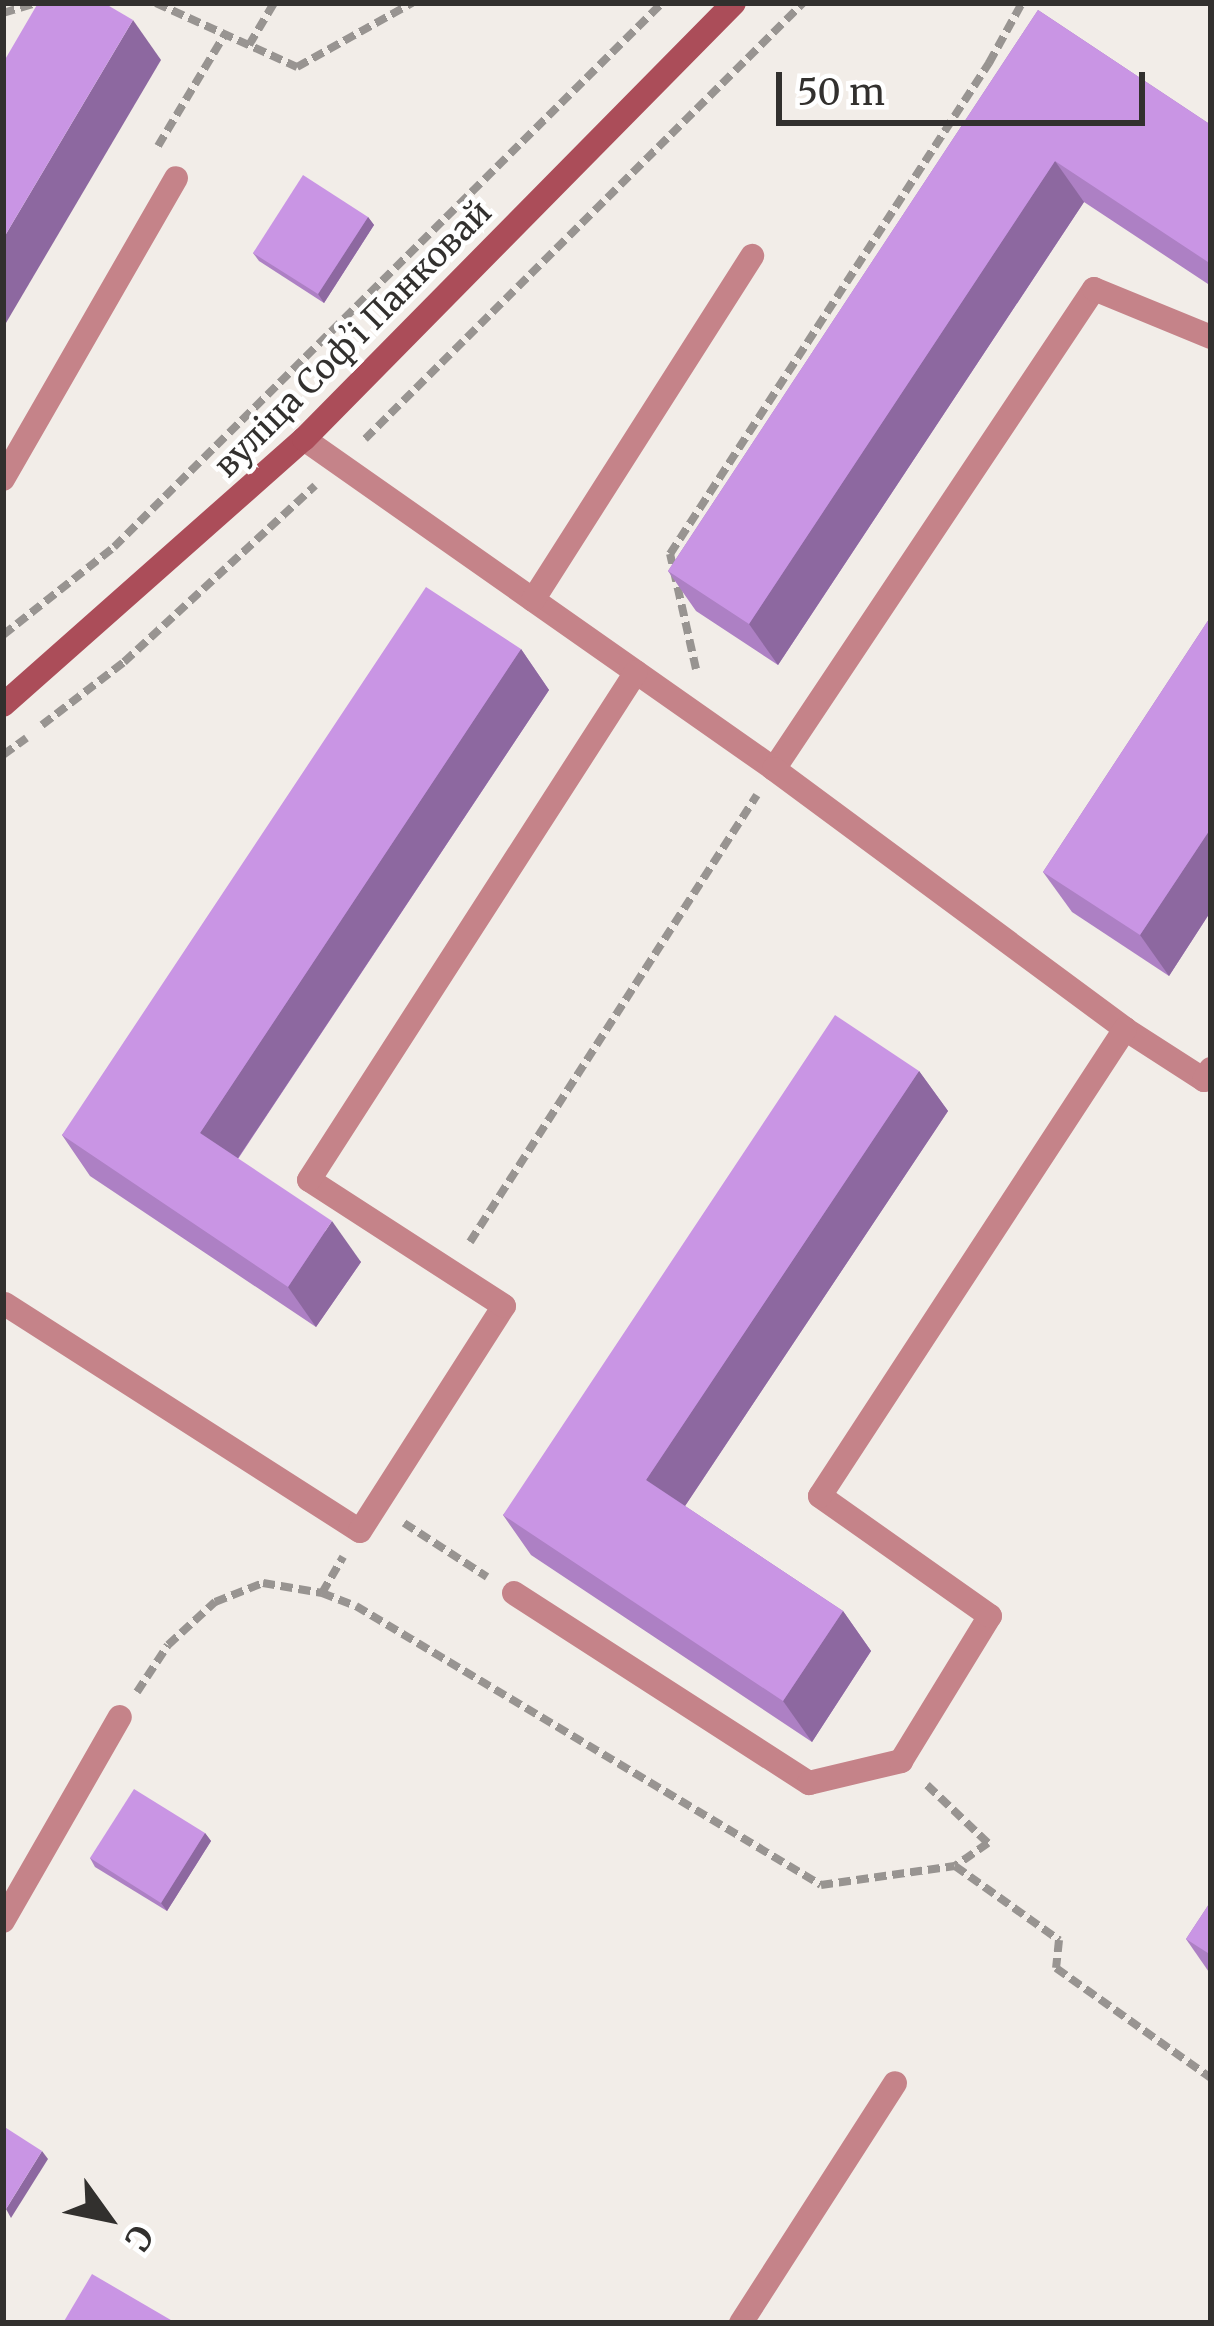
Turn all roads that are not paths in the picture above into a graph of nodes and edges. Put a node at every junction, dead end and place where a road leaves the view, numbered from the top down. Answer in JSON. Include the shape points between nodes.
{"nodes":[{"id":1,"x":734,"y":3,"type":"edge"},
{"id":2,"x":176,"y":178,"type":"dead end"},
{"id":3,"x":752,"y":256,"type":"dead end"},
{"id":4,"x":1211,"y":337,"type":"edge"},
{"id":5,"x":304,"y":439,"type":"junction"},
{"id":6,"x":3,"y":479,"type":"edge"},
{"id":7,"x":533,"y":600,"type":"junction"},
{"id":8,"x":636,"y":672,"type":"junction"},
{"id":9,"x":3,"y":706,"type":"edge"},
{"id":10,"x":774,"y":769,"type":"junction"},
{"id":11,"x":1125,"y":1029,"type":"junction"},
{"id":12,"x":1211,"y":1069,"type":"edge"},
{"id":13,"x":5,"y":1304,"type":"edge"},
{"id":14,"x":514,"y":1594,"type":"road end"},
{"id":15,"x":120,"y":1717,"type":"road end"},
{"id":16,"x":3,"y":1921,"type":"edge"},
{"id":17,"x":895,"y":2083,"type":"dead end"},
{"id":18,"x":740,"y":2323,"type":"edge"}],
"edges":[{"from":1,"to":5,"type":"main road","name":"вуліца Софʼі Панковай"},
{"from":2,"to":6,"type":"lane"},
{"from":3,"to":7,"type":"lane"},
{"from":4,"to":10,"type":"lane","via":[[1094,289]]},
{"from":5,"to":7,"type":"lane"},
{"from":5,"to":9,"type":"main road","name":"вуліца Софʼі Панковай"},
{"from":7,"to":8,"type":"lane"},
{"from":8,"to":10,"type":"lane"},
{"from":8,"to":13,"type":"lane","via":[[309,1180],[504,1306],[360,1531]]},
{"from":10,"to":11,"type":"lane"},
{"from":11,"to":12,"type":"lane","via":[[1204,1080]]},
{"from":11,"to":14,"type":"lane","via":[[820,1496],[990,1616],[901,1761],[808,1783]]},
{"from":15,"to":16,"type":"lane"},
{"from":17,"to":18,"type":"lane"}]}
